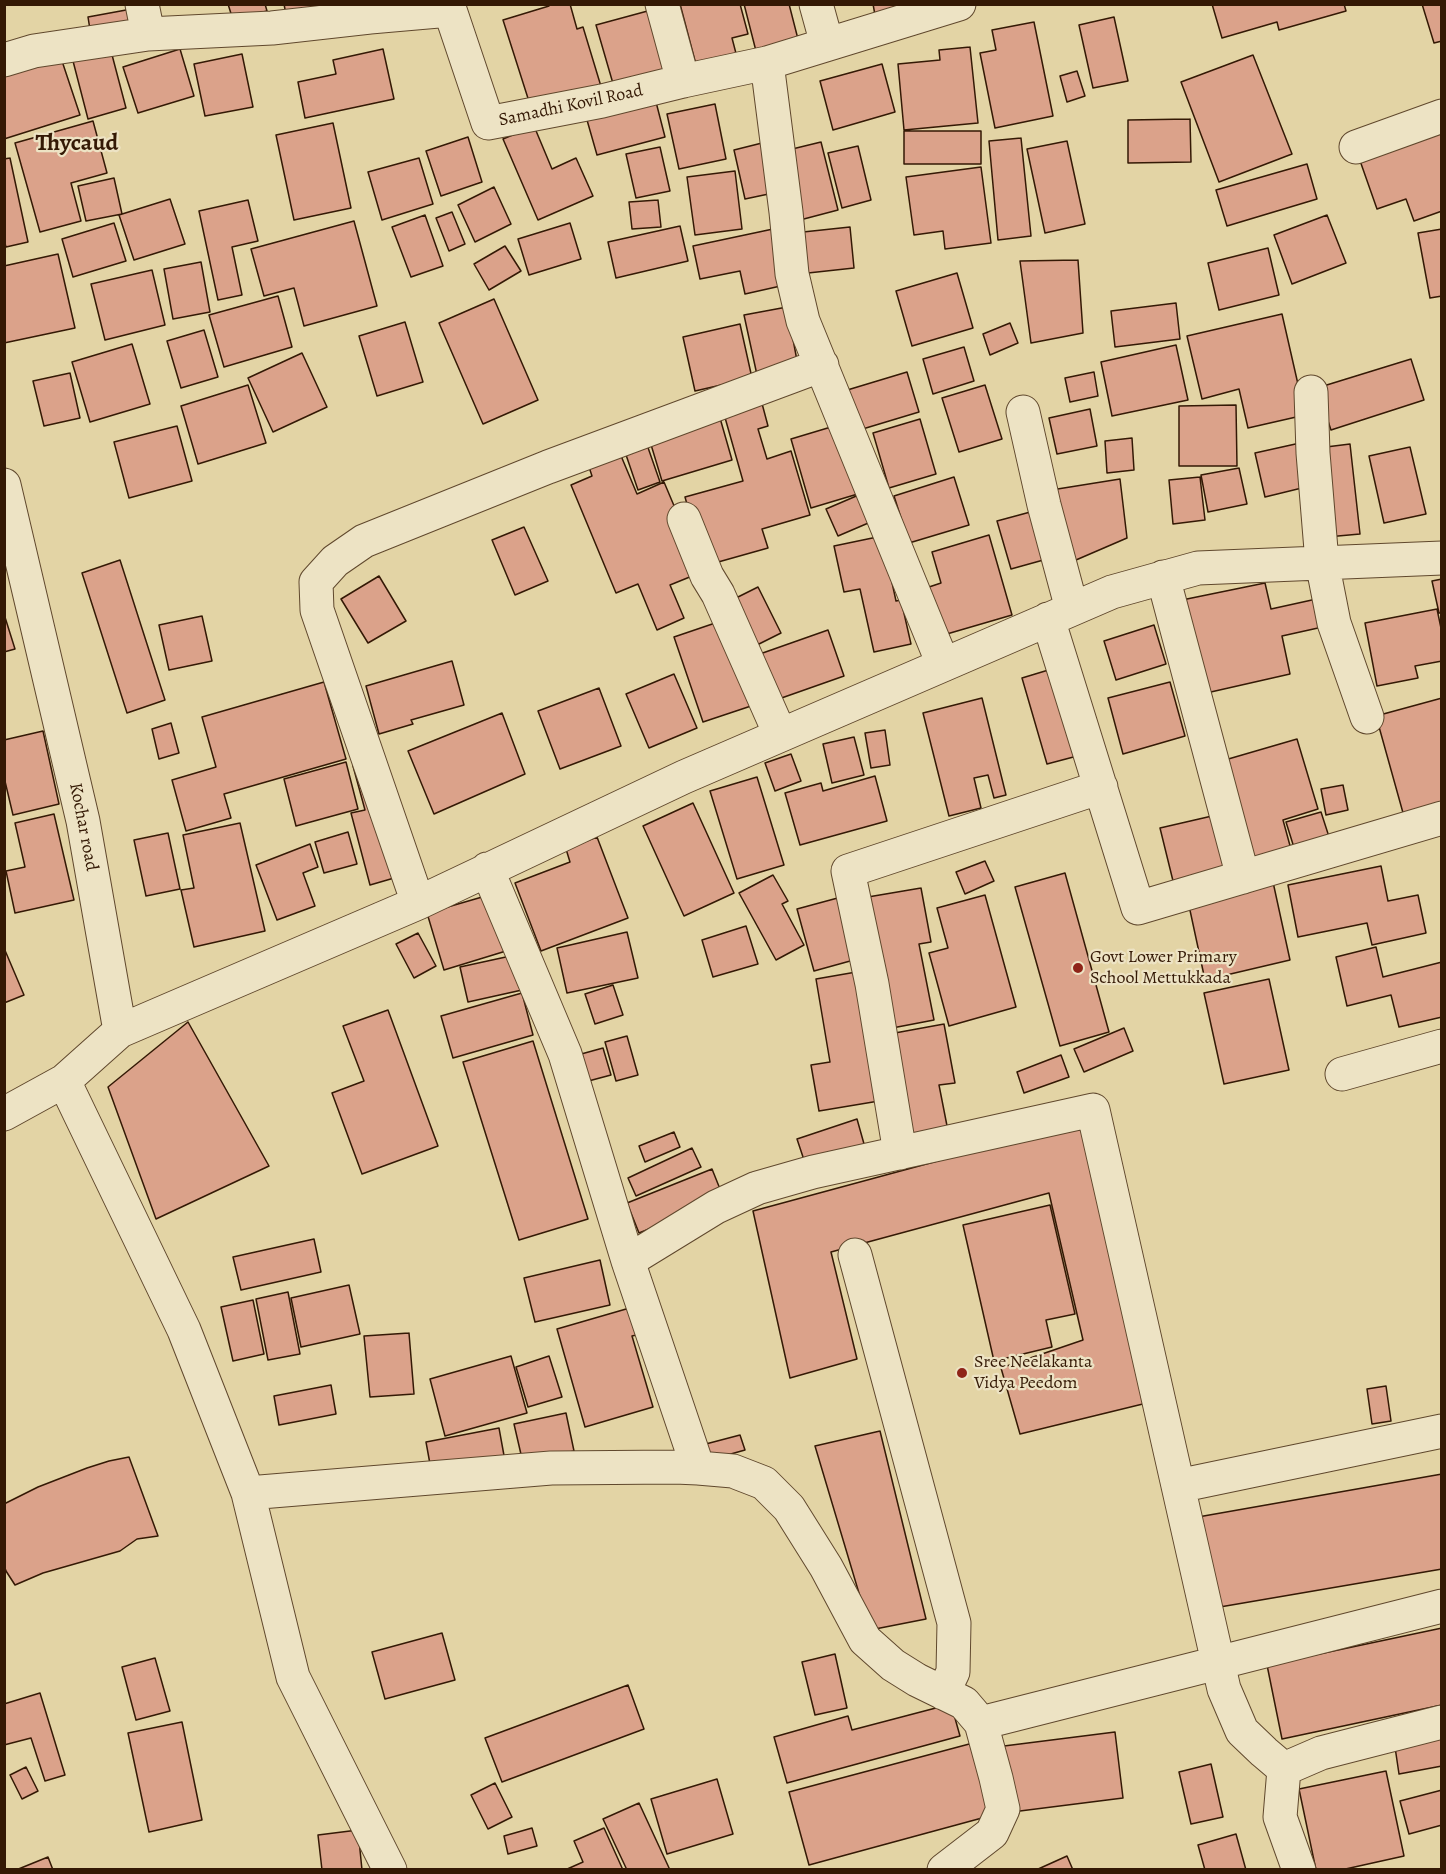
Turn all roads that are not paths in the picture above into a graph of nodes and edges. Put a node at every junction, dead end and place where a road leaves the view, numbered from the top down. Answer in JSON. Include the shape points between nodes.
{"nodes":[{"id":1,"x":662,"y":4,"type":"edge"},
{"id":2,"x":816,"y":4,"type":"edge"},
{"id":3,"x":959,"y":4,"type":"edge"},
{"id":4,"x":145,"y":19,"type":"edge"},
{"id":5,"x":827,"y":44,"type":"junction"},
{"id":6,"x":4,"y":60,"type":"edge"},
{"id":7,"x":767,"y":63,"type":"junction"},
{"id":8,"x":683,"y":81,"type":"junction"},
{"id":9,"x":1442,"y":116,"type":"edge"},
{"id":10,"x":1356,"y":147,"type":"dead end"},
{"id":11,"x":822,"y":365,"type":"junction"},
{"id":12,"x":1311,"y":392,"type":"dead end"},
{"id":13,"x":1023,"y":412,"type":"dead end"},
{"id":14,"x":4,"y":485,"type":"edge"},
{"id":15,"x":684,"y":519,"type":"dead end"},
{"id":16,"x":1442,"y":558,"type":"edge"},
{"id":17,"x":1322,"y":562,"type":"junction"},
{"id":18,"x":1163,"y":578,"type":"junction"},
{"id":19,"x":1060,"y":614,"type":"junction"},
{"id":20,"x":943,"y":664,"type":"junction"},
{"id":21,"x":1367,"y":717,"type":"dead end"},
{"id":22,"x":780,"y":734,"type":"junction"},
{"id":23,"x":1101,"y":787,"type":"junction"},
{"id":24,"x":1442,"y":818,"type":"edge"},
{"id":25,"x":487,"y":869,"type":"junction"},
{"id":26,"x":1243,"y":877,"type":"junction"},
{"id":27,"x":418,"y":903,"type":"junction"},
{"id":28,"x":120,"y":1031,"type":"junction"},
{"id":29,"x":1442,"y":1046,"type":"edge"},
{"id":30,"x":1342,"y":1074,"type":"dead end"},
{"id":31,"x":64,"y":1081,"type":"junction"},
{"id":32,"x":4,"y":1114,"type":"edge"},
{"id":33,"x":900,"y":1153,"type":"junction"},
{"id":34,"x":855,"y":1255,"type":"dead end"},
{"id":35,"x":628,"y":1261,"type":"junction"},
{"id":36,"x":1442,"y":1431,"type":"edge"},
{"id":37,"x":698,"y":1468,"type":"junction"},
{"id":38,"x":1178,"y":1486,"type":"junction"},
{"id":39,"x":248,"y":1493,"type":"junction"},
{"id":40,"x":1442,"y":1606,"type":"edge"},
{"id":41,"x":1218,"y":1663,"type":"junction"},
{"id":42,"x":943,"y":1693,"type":"junction"},
{"id":43,"x":1442,"y":1722,"type":"edge"},
{"id":44,"x":981,"y":1723,"type":"junction"},
{"id":45,"x":1284,"y":1770,"type":"junction"},
{"id":46,"x":390,"y":1869,"type":"edge"},
{"id":47,"x":944,"y":1869,"type":"edge"},
{"id":48,"x":1299,"y":1869,"type":"edge"}],
"edges":[{"from":1,"to":8,"type":"street"},
{"from":2,"to":5,"type":"street"},
{"from":3,"to":5,"type":"street","name":"Samadhi Kovil Road"},
{"from":4,"to":6,"type":"street","name":"Samadhi Kovil Road"},
{"from":4,"to":8,"type":"street","name":"Samadhi Kovil Road","via":[[272,28],[450,10],[488,123]]},
{"from":5,"to":7,"type":"street","name":"Samadhi Kovil Road"},
{"from":7,"to":8,"type":"street","name":"Samadhi Kovil Road"},
{"from":7,"to":11,"type":"street","via":[[792,274],[803,321]]},
{"from":9,"to":10,"type":"street"},
{"from":11,"to":20,"type":"street"},
{"from":11,"to":27,"type":"street","via":[[548,467],[364,541],[335,561],[316,582],[317,610]]},
{"from":12,"to":17,"type":"street"},
{"from":13,"to":19,"type":"street","via":[[1044,505]]},
{"from":14,"to":28,"type":"street","name":"Kochar road","via":[[83,821]]},
{"from":15,"to":22,"type":"street"},
{"from":16,"to":17,"type":"street"},
{"from":17,"to":18,"type":"street","via":[[1198,567]]},
{"from":17,"to":21,"type":"street","via":[[1334,623]]},
{"from":18,"to":19,"type":"street","via":[[1112,592]]},
{"from":18,"to":26,"type":"street"},
{"from":19,"to":20,"type":"street"},
{"from":19,"to":23,"type":"street"},
{"from":20,"to":22,"type":"street"},
{"from":22,"to":25,"type":"street"},
{"from":23,"to":26,"type":"street","via":[[1138,908]]},
{"from":23,"to":33,"type":"street","via":[[848,871],[872,984]]},
{"from":24,"to":26,"type":"street"},
{"from":25,"to":27,"type":"street"},
{"from":25,"to":35,"type":"street","via":[[566,1054]]},
{"from":27,"to":28,"type":"street"},
{"from":28,"to":31,"type":"street"},
{"from":29,"to":30,"type":"street"},
{"from":31,"to":32,"type":"street"},
{"from":31,"to":39,"type":"street","via":[[184,1330]]},
{"from":33,"to":35,"type":"street","via":[[757,1188],[716,1207]]},
{"from":33,"to":38,"type":"street","via":[[1093,1110]]},
{"from":34,"to":42,"type":"street","via":[[954,1623],[953,1672]]},
{"from":35,"to":37,"type":"street"},
{"from":36,"to":38,"type":"street"},
{"from":37,"to":39,"type":"street","via":[[551,1468]]},
{"from":37,"to":42,"type":"street","via":[[733,1471],[764,1483],[789,1508],[865,1640],[893,1665]]},
{"from":38,"to":41,"type":"street"},
{"from":39,"to":46,"type":"street","via":[[293,1677]]},
{"from":40,"to":41,"type":"street"},
{"from":41,"to":44,"type":"street"},
{"from":41,"to":45,"type":"street","via":[[1242,1731]]},
{"from":42,"to":44,"type":"street","via":[[964,1703]]},
{"from":43,"to":45,"type":"street","via":[[1322,1753]]},
{"from":44,"to":47,"type":"street","via":[[1003,1809],[992,1833]]},
{"from":45,"to":48,"type":"street","via":[[1280,1817]]}]}
